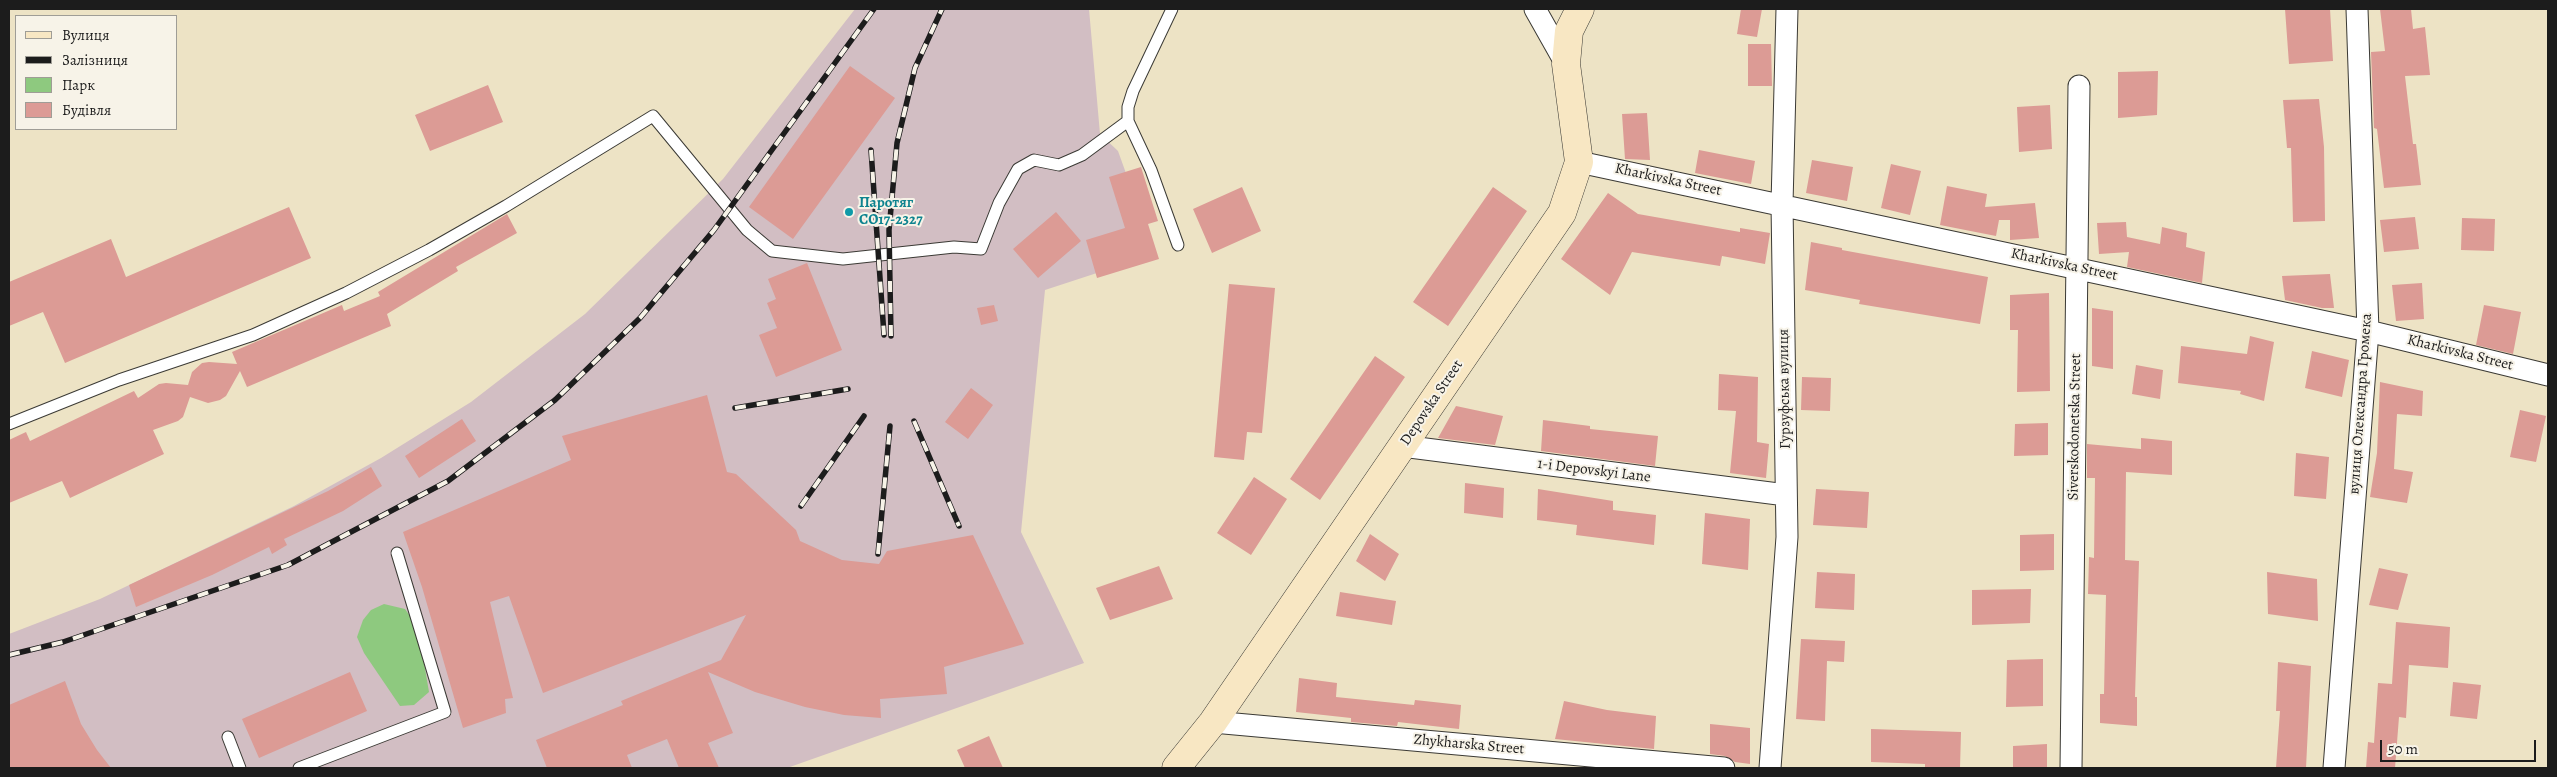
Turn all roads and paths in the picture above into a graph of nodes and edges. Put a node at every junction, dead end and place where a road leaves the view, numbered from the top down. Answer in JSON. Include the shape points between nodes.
{"nodes":[{"id":1,"x":1172,"y":9,"type":"edge"},
{"id":2,"x":1536,"y":9,"type":"edge"},
{"id":3,"x":1580,"y":9,"type":"edge"},
{"id":4,"x":1788,"y":9,"type":"edge"},
{"id":5,"x":2357,"y":9,"type":"edge"},
{"id":6,"x":1566,"y":64,"type":"junction"},
{"id":7,"x":2079,"y":86,"type":"dead end"},
{"id":8,"x":1128,"y":122,"type":"junction"},
{"id":9,"x":1579,"y":162,"type":"junction"},
{"id":10,"x":1782,"y":204,"type":"junction"},
{"id":11,"x":1178,"y":245,"type":"dead end"},
{"id":12,"x":2076,"y":268,"type":"junction"},
{"id":13,"x":2368,"y":330,"type":"junction"},
{"id":14,"x":2548,"y":375,"type":"edge"},
{"id":15,"x":9,"y":424,"type":"edge"},
{"id":16,"x":1402,"y":446,"type":"junction"},
{"id":17,"x":1786,"y":496,"type":"junction"},
{"id":18,"x":397,"y":553,"type":"dead end"},
{"id":19,"x":1213,"y":722,"type":"junction"},
{"id":20,"x":228,"y":737,"type":"dead end"},
{"id":21,"x":240,"y":768,"type":"edge"},
{"id":22,"x":299,"y":768,"type":"edge"},
{"id":23,"x":1176,"y":768,"type":"edge"},
{"id":24,"x":1724,"y":768,"type":"edge"},
{"id":25,"x":1770,"y":768,"type":"edge"},
{"id":26,"x":2071,"y":768,"type":"edge"},
{"id":27,"x":2334,"y":768,"type":"edge"}],
"edges":[{"from":1,"to":8,"type":"lane","via":[[1133,91]]},
{"from":2,"to":6,"type":"street","name":"Depovska Street"},
{"from":3,"to":6,"type":"main road","via":[[1569,31]]},
{"from":4,"to":10,"type":"street","name":"Гурзуфська вулиця"},
{"from":5,"to":13,"type":"street","name":"вулиця Олександра Громека"},
{"from":6,"to":9,"type":"main road","name":"Depovska Street"},
{"from":7,"to":12,"type":"street","name":"Siverskodonetska Street"},
{"from":8,"to":11,"type":"lane","via":[[1151,170]]},
{"from":8,"to":15,"type":"lane","via":[[1082,155],[1059,165],[1034,160],[1018,169],[999,204],[981,249],[954,247],[843,259],[772,251],[747,230],[653,116],[463,231],[346,293],[253,335],[119,380]]},
{"from":9,"to":10,"type":"street","name":"Kharkivska Street"},
{"from":9,"to":16,"type":"main road","name":"Depovska Street","via":[[1562,213]]},
{"from":10,"to":12,"type":"street","name":"Kharkivska Street"},
{"from":10,"to":17,"type":"street","name":"Гурзуфська вулиця"},
{"from":12,"to":13,"type":"street","name":"Kharkivska Street"},
{"from":12,"to":26,"type":"street","name":"Siverskodonetska Street"},
{"from":13,"to":14,"type":"street","name":"Kharkivska Street"},
{"from":13,"to":27,"type":"street","name":"вулиця Олександра Громека"},
{"from":16,"to":17,"type":"street","name":"1-i Depovskyi Lane"},
{"from":16,"to":19,"type":"main road","name":"Depovska Street"},
{"from":17,"to":25,"type":"street","name":"Гурзуфська вулиця","via":[[1787,538]]},
{"from":18,"to":22,"type":"lane","via":[[445,712]]},
{"from":19,"to":23,"type":"main road","name":"Depovska Street"},
{"from":19,"to":24,"type":"street","name":"Zhykharska Street"},
{"from":20,"to":21,"type":"lane"}]}
